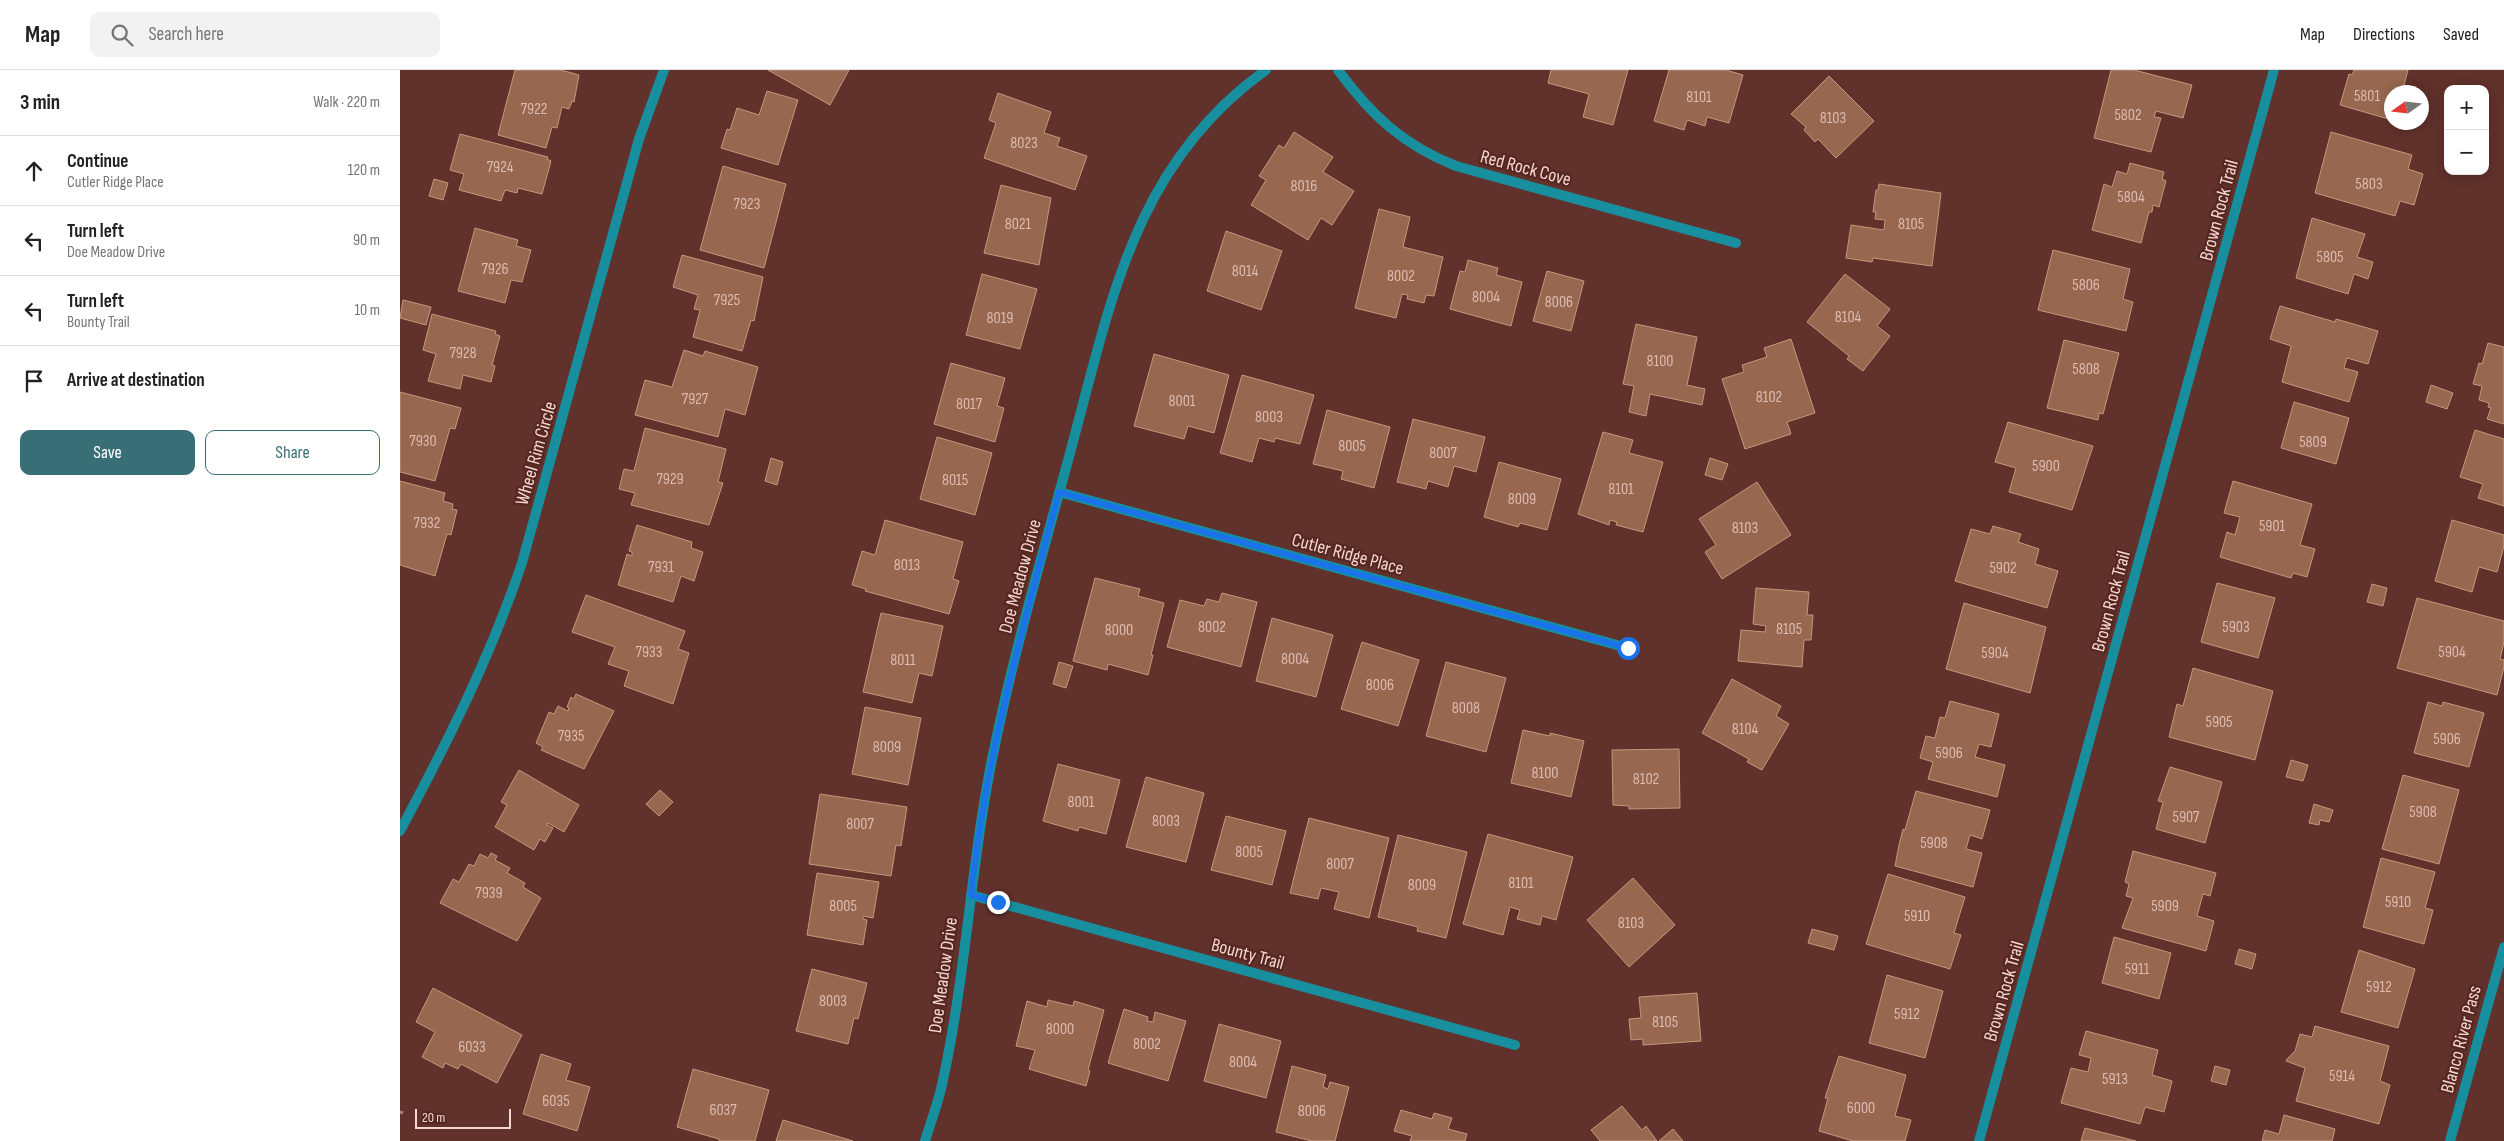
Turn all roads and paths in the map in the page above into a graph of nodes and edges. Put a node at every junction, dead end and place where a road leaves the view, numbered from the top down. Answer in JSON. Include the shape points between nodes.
{"nodes":[{"id":1,"x":664,"y":70,"type":"edge"},
{"id":2,"x":1266,"y":70,"type":"edge"},
{"id":3,"x":1338,"y":70,"type":"edge"},
{"id":4,"x":2274,"y":70,"type":"edge"},
{"id":5,"x":1736,"y":243,"type":"dead end"},
{"id":6,"x":1059,"y":492,"type":"junction"},
{"id":7,"x":1628,"y":648,"type":"dead end"},
{"id":8,"x":400,"y":831,"type":"edge"},
{"id":9,"x":971,"y":895,"type":"junction"},
{"id":10,"x":2504,"y":947,"type":"edge"},
{"id":11,"x":1515,"y":1045,"type":"dead end"},
{"id":12,"x":926,"y":1141,"type":"edge"},
{"id":13,"x":1979,"y":1141,"type":"edge"},
{"id":14,"x":2450,"y":1141,"type":"edge"}],
"edges":[{"from":1,"to":8,"type":"street","name":"Wheel Rim Circle","via":[[640,139],[505,614],[465,706]]},
{"from":2,"to":6,"type":"street","name":"Doe Meadow Drive","via":[[1215,112],[1167,174],[1146,209],[1113,294]]},
{"from":3,"to":5,"type":"street","name":"Red Rock Cove","via":[[1376,117],[1429,156]]},
{"from":4,"to":13,"type":"street","name":"Brown Rock Trail"},
{"from":6,"to":7,"type":"street","name":"Cutler Ridge Place"},
{"from":6,"to":9,"type":"street","name":"Doe Meadow Drive","via":[[995,744]]},
{"from":9,"to":11,"type":"street","name":"Bounty Trail"},
{"from":9,"to":12,"type":"street","name":"Doe Meadow Drive","via":[[953,1032],[943,1083]]},
{"from":10,"to":14,"type":"street","name":"Blanco River Pass"}]}
